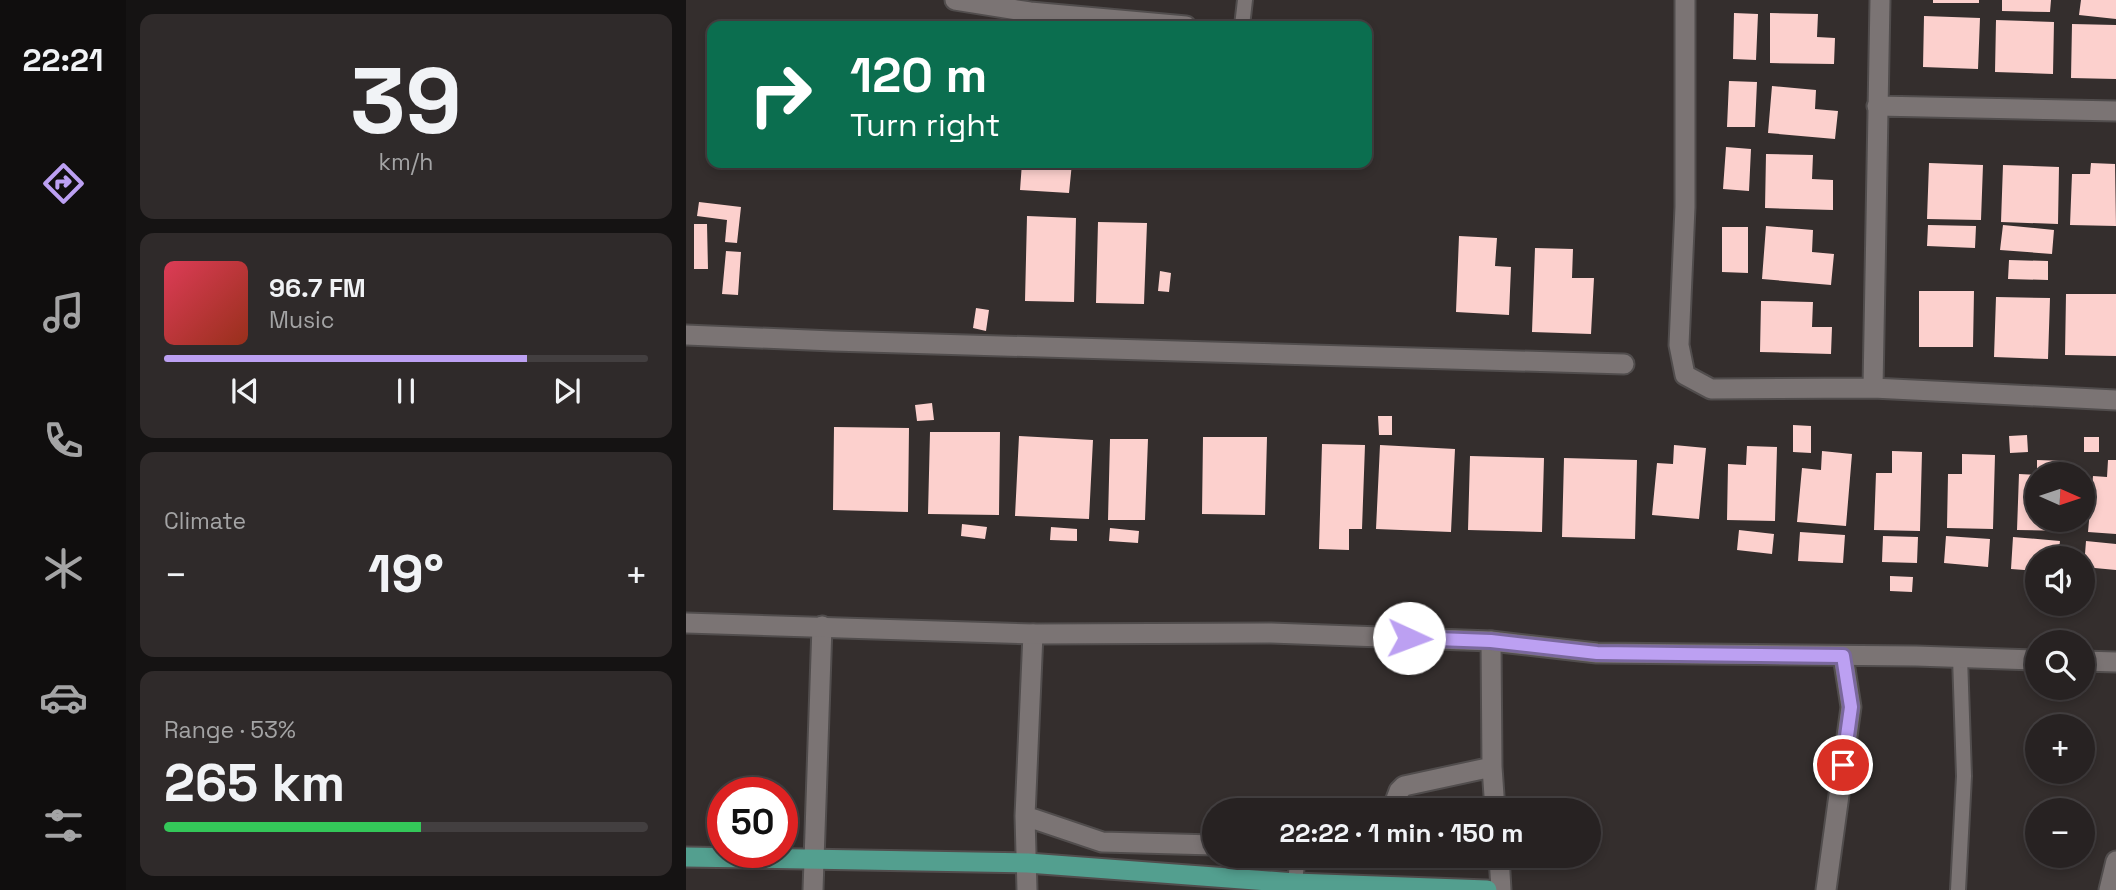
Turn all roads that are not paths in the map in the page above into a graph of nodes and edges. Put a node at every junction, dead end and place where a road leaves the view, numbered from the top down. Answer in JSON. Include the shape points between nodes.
{"nodes":[{"id":1,"x":955,"y":0,"type":"edge"},
{"id":2,"x":1245,"y":0,"type":"edge"},
{"id":3,"x":1685,"y":0,"type":"edge"},
{"id":4,"x":1880,"y":0,"type":"edge"},
{"id":5,"x":1130,"y":21,"type":"edge"},
{"id":6,"x":1243,"y":21,"type":"edge"},
{"id":7,"x":1877,"y":106,"type":"junction"},
{"id":8,"x":2116,"y":111,"type":"edge"},
{"id":9,"x":686,"y":335,"type":"edge"},
{"id":10,"x":1623,"y":364,"type":"dead end"},
{"id":11,"x":1873,"y":388,"type":"junction"},
{"id":12,"x":2116,"y":400,"type":"edge"},
{"id":13,"x":686,"y":622,"type":"edge"},
{"id":14,"x":821,"y":626,"type":"junction"},
{"id":15,"x":1032,"y":634,"type":"junction"},
{"id":16,"x":1491,"y":641,"type":"junction"},
{"id":17,"x":1843,"y":656,"type":"junction"},
{"id":18,"x":1960,"y":657,"type":"junction"},
{"id":19,"x":2025,"y":660,"type":"edge"},
{"id":20,"x":2095,"y":661,"type":"edge"},
{"id":21,"x":2116,"y":662,"type":"edge"},
{"id":22,"x":1492,"y":767,"type":"junction"},
{"id":23,"x":1396,"y":798,"type":"edge"},
{"id":24,"x":1494,"y":798,"type":"edge"},
{"id":25,"x":1026,"y":816,"type":"junction"},
{"id":26,"x":1202,"y":845,"type":"edge"},
{"id":27,"x":686,"y":857,"type":"edge"},
{"id":28,"x":815,"y":859,"type":"junction"},
{"id":29,"x":2116,"y":860,"type":"edge"},
{"id":30,"x":1028,"y":863,"type":"junction"},
{"id":31,"x":1296,"y":868,"type":"edge"},
{"id":32,"x":1500,"y":868,"type":"edge"},
{"id":33,"x":1294,"y":886,"type":"edge"},
{"id":34,"x":813,"y":890,"type":"edge"},
{"id":35,"x":1027,"y":890,"type":"edge"},
{"id":36,"x":1488,"y":890,"type":"edge"},
{"id":37,"x":1501,"y":890,"type":"edge"},
{"id":38,"x":1826,"y":890,"type":"edge"},
{"id":39,"x":1958,"y":890,"type":"edge"},
{"id":40,"x":2109,"y":890,"type":"edge"}],
"edges":[{"from":1,"to":5,"type":"street"},
{"from":2,"to":6,"type":"lane"},
{"from":3,"to":11,"type":"street","via":[[1685,207],[1679,345],[1685,375],[1711,389]]},
{"from":4,"to":7,"type":"street"},
{"from":7,"to":8,"type":"street"},
{"from":7,"to":11,"type":"street"},
{"from":9,"to":10,"type":"street"},
{"from":11,"to":12,"type":"street"},
{"from":13,"to":14,"type":"street"},
{"from":14,"to":15,"type":"street"},
{"from":14,"to":28,"type":"street"},
{"from":15,"to":16,"type":"street","via":[[1271,633]]},
{"from":15,"to":25,"type":"street"},
{"from":16,"to":17,"type":"street","via":[[1597,653]]},
{"from":16,"to":22,"type":"street"},
{"from":17,"to":18,"type":"street"},
{"from":17,"to":38,"type":"street","via":[[1851,707]]},
{"from":18,"to":19,"type":"street"},
{"from":18,"to":39,"type":"lane","via":[[1964,776]]},
{"from":20,"to":21,"type":"street"},
{"from":22,"to":23,"type":"street","via":[[1404,786]]},
{"from":22,"to":24,"type":"street"},
{"from":25,"to":26,"type":"street","via":[[1102,842]]},
{"from":25,"to":30,"type":"street"},
{"from":27,"to":28,"type":"main road"},
{"from":28,"to":30,"type":"main road"},
{"from":28,"to":34,"type":"street"},
{"from":29,"to":40,"type":"street"},
{"from":30,"to":33,"type":"main road"},
{"from":30,"to":35,"type":"street"},
{"from":31,"to":33,"type":"lane"},
{"from":32,"to":37,"type":"street"},
{"from":33,"to":36,"type":"main road"}]}
